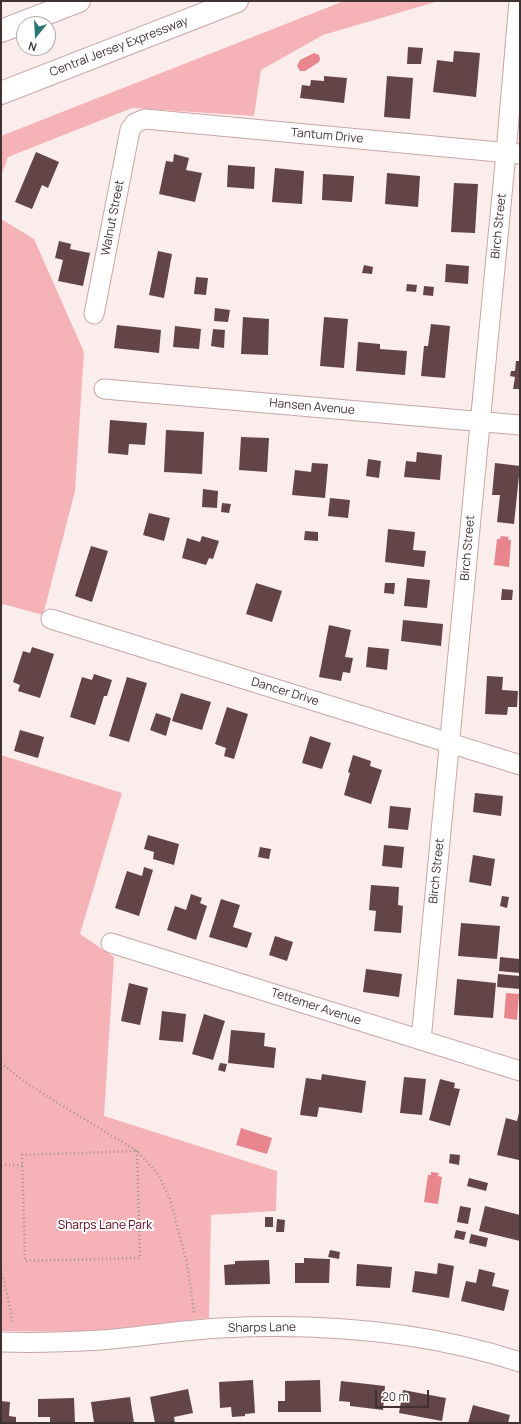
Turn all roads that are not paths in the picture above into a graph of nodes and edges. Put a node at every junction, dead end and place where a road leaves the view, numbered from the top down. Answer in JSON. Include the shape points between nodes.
{"nodes":[{"id":1,"x":79,"y":1,"type":"edge"},
{"id":2,"x":237,"y":1,"type":"edge"},
{"id":3,"x":519,"y":1,"type":"edge"},
{"id":4,"x":1,"y":31,"type":"edge"},
{"id":5,"x":1,"y":93,"type":"edge"},
{"id":6,"x":135,"y":123,"type":"joint"},
{"id":7,"x":513,"y":154,"type":"edge"},
{"id":8,"x":94,"y":314,"type":"dead end"},
{"id":9,"x":104,"y":389,"type":"dead end"},
{"id":10,"x":480,"y":421,"type":"junction"},
{"id":11,"x":520,"y":425,"type":"edge"},
{"id":12,"x":51,"y":619,"type":"dead end"},
{"id":13,"x":450,"y":743,"type":"junction"},
{"id":14,"x":520,"y":765,"type":"edge"},
{"id":15,"x":111,"y":943,"type":"dead end"},
{"id":16,"x":421,"y":1040,"type":"junction"},
{"id":17,"x":520,"y":1071,"type":"edge"},
{"id":18,"x":8,"y":1342,"type":"edge"},
{"id":19,"x":520,"y":1362,"type":"edge"}],
"edges":[{"from":1,"to":4,"type":"highway"},
{"from":2,"to":5,"type":"highway","name":"Central Jersey Expressway"},
{"from":3,"to":7,"type":"street","name":"Birch Street"},
{"from":6,"to":7,"type":"street","name":"Tantum Drive","via":[[145,119],[168,120]]},
{"from":6,"to":8,"type":"street","name":"Walnut Street","via":[[130,130]]},
{"from":7,"to":10,"type":"street","name":"Birch Street"},
{"from":9,"to":10,"type":"street","name":"Hansen Avenue"},
{"from":10,"to":11,"type":"street","name":"Hansen Avenue"},
{"from":10,"to":13,"type":"street","name":"Birch Street"},
{"from":12,"to":13,"type":"street","name":"Dancer Drive"},
{"from":13,"to":14,"type":"street","name":"Dancer Drive"},
{"from":13,"to":16,"type":"street","name":"Birch Street"},
{"from":15,"to":16,"type":"street","name":"Tettemer Avenue"},
{"from":16,"to":17,"type":"street","name":"Tettemer Avenue"},
{"from":18,"to":19,"type":"street","name":"Sharps Lane","via":[[100,1340],[220,1328],[338,1328],[455,1345]]}]}
